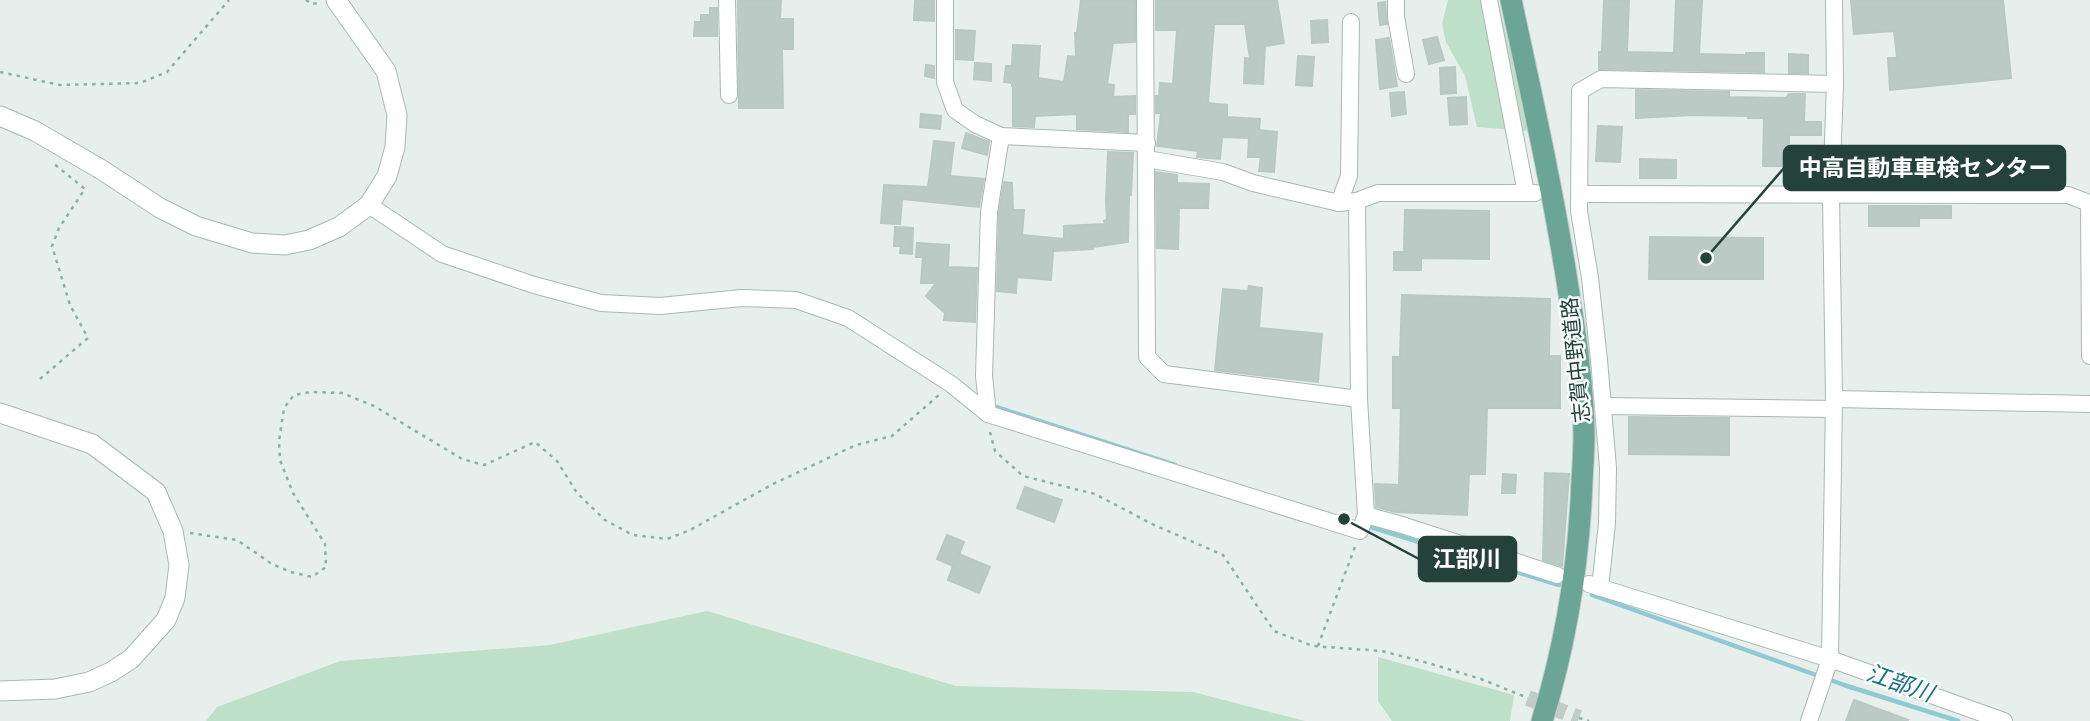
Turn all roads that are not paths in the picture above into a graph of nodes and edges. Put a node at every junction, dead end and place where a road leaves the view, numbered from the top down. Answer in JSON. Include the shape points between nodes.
{"nodes":[{"id":1,"x":336,"y":0,"type":"edge"},
{"id":2,"x":727,"y":0,"type":"edge"},
{"id":3,"x":945,"y":0,"type":"edge"},
{"id":4,"x":1145,"y":0,"type":"edge"},
{"id":5,"x":1396,"y":0,"type":"edge"},
{"id":6,"x":1489,"y":0,"type":"edge"},
{"id":7,"x":1511,"y":0,"type":"edge"},
{"id":8,"x":1834,"y":0,"type":"edge"},
{"id":9,"x":1350,"y":22,"type":"dead end"},
{"id":10,"x":1406,"y":74,"type":"dead end"},
{"id":11,"x":1835,"y":84,"type":"junction"},
{"id":12,"x":729,"y":95,"type":"dead end"},
{"id":13,"x":0,"y":116,"type":"edge"},
{"id":14,"x":1001,"y":136,"type":"junction"},
{"id":15,"x":1147,"y":151,"type":"junction"},
{"id":16,"x":1580,"y":194,"type":"junction"},
{"id":17,"x":1831,"y":196,"type":"junction"},
{"id":18,"x":1357,"y":201,"type":"junction"},
{"id":19,"x":1339,"y":202,"type":"junction"},
{"id":20,"x":369,"y":205,"type":"junction"},
{"id":21,"x":2090,"y":356,"type":"edge"},
{"id":22,"x":1359,"y":398,"type":"junction"},
{"id":23,"x":1834,"y":404,"type":"junction"},
{"id":24,"x":2090,"y":404,"type":"edge"},
{"id":25,"x":1604,"y":406,"type":"junction"},
{"id":26,"x":0,"y":413,"type":"edge"},
{"id":27,"x":987,"y":413,"type":"junction"},
{"id":28,"x":1366,"y":515,"type":"junction"},
{"id":29,"x":1557,"y":575,"type":"dead end"},
{"id":30,"x":1830,"y":659,"type":"junction"},
{"id":31,"x":0,"y":691,"type":"edge"},
{"id":32,"x":1542,"y":721,"type":"edge"},
{"id":33,"x":1809,"y":721,"type":"edge"},
{"id":34,"x":2004,"y":721,"type":"edge"}],
"edges":[{"from":1,"to":20,"type":"street","via":[[386,71],[397,115],[387,176]]},
{"from":2,"to":12,"type":"street"},
{"from":3,"to":14,"type":"street","via":[[945,82],[956,110]]},
{"from":4,"to":15,"type":"street"},
{"from":5,"to":10,"type":"street"},
{"from":6,"to":18,"type":"street","via":[[1531,193],[1378,193]]},
{"from":7,"to":32,"type":"main road","name":"志賀中野道路","via":[[1562,251],[1578,354],[1584,434],[1580,533],[1571,597]]},
{"from":8,"to":11,"type":"street"},
{"from":9,"to":19,"type":"street","via":[[1349,176]]},
{"from":11,"to":16,"type":"street","via":[[1601,79],[1580,91]]},
{"from":11,"to":17,"type":"street"},
{"from":13,"to":20,"type":"street","via":[[55,142],[159,208],[196,226],[252,243],[285,245],[309,240],[339,227]]},
{"from":14,"to":15,"type":"street"},
{"from":14,"to":27,"type":"street","via":[[989,212]]},
{"from":15,"to":19,"type":"street","via":[[1253,184]]},
{"from":15,"to":22,"type":"street","via":[[1147,357],[1164,374]]},
{"from":16,"to":17,"type":"street"},
{"from":16,"to":25,"type":"street"},
{"from":17,"to":21,"type":"street","via":[[2068,195],[2089,203]]},
{"from":17,"to":23,"type":"street"},
{"from":18,"to":19,"type":"street"},
{"from":18,"to":22,"type":"street"},
{"from":20,"to":27,"type":"street","via":[[442,254],[601,303],[660,306],[742,298],[796,300],[848,318],[951,384]]},
{"from":22,"to":28,"type":"street"},
{"from":23,"to":24,"type":"street"},
{"from":23,"to":25,"type":"street"},
{"from":23,"to":30,"type":"street"},
{"from":25,"to":30,"type":"street","via":[[1607,523],[1595,586]]},
{"from":26,"to":31,"type":"street","via":[[92,444],[156,492],[173,531],[178,565],[175,598],[166,620],[131,659],[89,682],[55,689]]},
{"from":27,"to":28,"type":"street","via":[[1360,531]]},
{"from":28,"to":29,"type":"street"},
{"from":30,"to":33,"type":"street"},
{"from":30,"to":34,"type":"street"}]}
